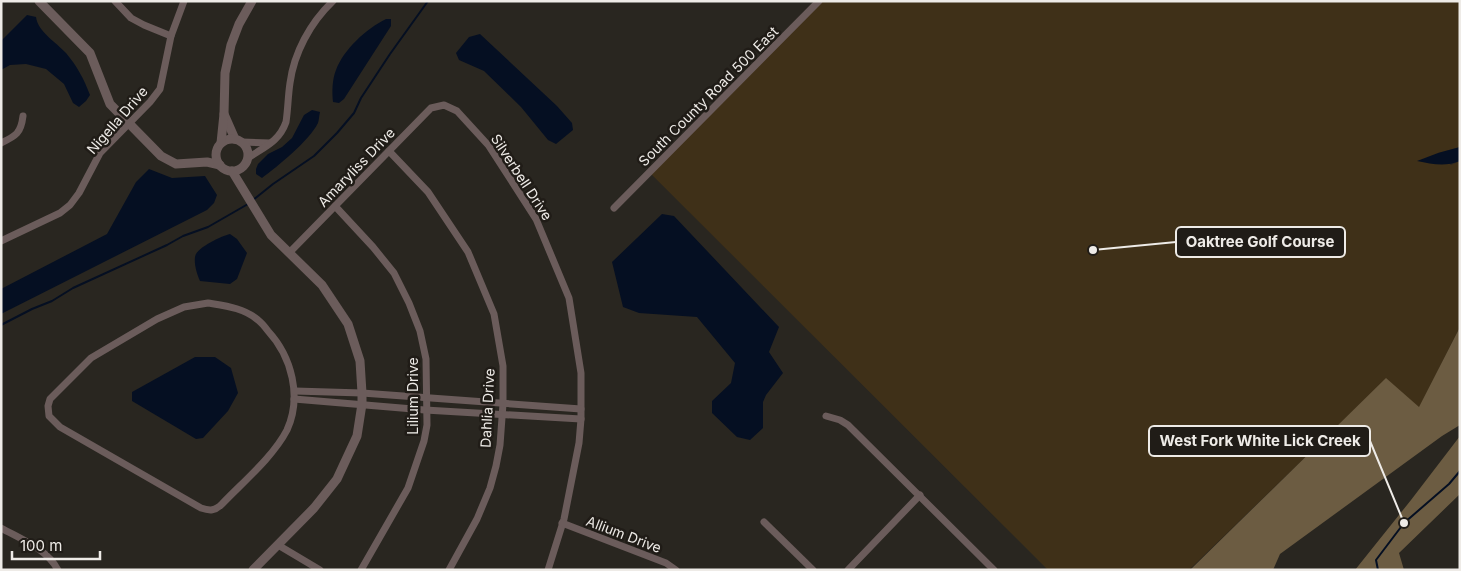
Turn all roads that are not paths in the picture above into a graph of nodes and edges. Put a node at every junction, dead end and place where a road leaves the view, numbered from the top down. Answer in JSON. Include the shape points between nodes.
{"nodes":[{"id":1,"x":39,"y":1,"type":"edge"},
{"id":2,"x":115,"y":1,"type":"edge"},
{"id":3,"x":184,"y":1,"type":"edge"},
{"id":4,"x":252,"y":1,"type":"edge"},
{"id":5,"x":333,"y":1,"type":"edge"},
{"id":6,"x":819,"y":1,"type":"edge"},
{"id":7,"x":171,"y":36,"type":"junction"},
{"id":8,"x":444,"y":105,"type":"joint"},
{"id":9,"x":224,"y":114,"type":"junction"},
{"id":10,"x":23,"y":116,"type":"dead end"},
{"id":11,"x":130,"y":124,"type":"junction"},
{"id":12,"x":238,"y":140,"type":"junction"},
{"id":13,"x":273,"y":142,"type":"junction"},
{"id":14,"x":1,"y":143,"type":"edge"},
{"id":15,"x":221,"y":143,"type":"junction"},
{"id":16,"x":389,"y":151,"type":"junction"},
{"id":17,"x":216,"y":152,"type":"junction"},
{"id":18,"x":247,"y":161,"type":"junction"},
{"id":19,"x":195,"y":163,"type":"junction"},
{"id":20,"x":220,"y":165,"type":"junction"},
{"id":21,"x":232,"y":171,"type":"junction"},
{"id":22,"x":242,"y":187,"type":"junction"},
{"id":23,"x":335,"y":206,"type":"junction"},
{"id":24,"x":614,"y":208,"type":"dead end"},
{"id":25,"x":1,"y":241,"type":"edge"},
{"id":26,"x":290,"y":252,"type":"junction"},
{"id":27,"x":362,"y":393,"type":"junction"},
{"id":28,"x":295,"y":395,"type":"junction"},
{"id":29,"x":427,"y":399,"type":"junction"},
{"id":30,"x":362,"y":404,"type":"junction"},
{"id":31,"x":503,"y":404,"type":"junction"},
{"id":32,"x":581,"y":409,"type":"junction"},
{"id":33,"x":425,"y":410,"type":"junction"},
{"id":34,"x":502,"y":413,"type":"junction"},
{"id":35,"x":826,"y":416,"type":"dead end"},
{"id":36,"x":581,"y":419,"type":"junction"},
{"id":37,"x":920,"y":495,"type":"junction"},
{"id":38,"x":764,"y":522,"type":"dead end"},
{"id":39,"x":562,"y":523,"type":"junction"},
{"id":40,"x":1,"y":528,"type":"edge"},
{"id":41,"x":278,"y":545,"type":"junction"},
{"id":42,"x":989,"y":568,"type":"edge"},
{"id":43,"x":58,"y":570,"type":"edge"},
{"id":44,"x":253,"y":570,"type":"edge"},
{"id":45,"x":320,"y":570,"type":"edge"},
{"id":46,"x":362,"y":570,"type":"edge"},
{"id":47,"x":449,"y":570,"type":"edge"},
{"id":48,"x":548,"y":570,"type":"edge"},
{"id":49,"x":676,"y":570,"type":"edge"},
{"id":50,"x":813,"y":570,"type":"edge"},
{"id":51,"x":848,"y":570,"type":"edge"}],
"edges":[{"from":1,"to":11,"type":"street","via":[[90,53],[110,104]]},
{"from":2,"to":7,"type":"street","via":[[131,18]]},
{"from":3,"to":7,"type":"street","name":"Nigella Drive"},
{"from":4,"to":9,"type":"street","via":[[231,45],[225,73]]},
{"from":5,"to":13,"type":"street","via":[[307,33],[294,64],[286,122]]},
{"from":6,"to":24,"type":"street","name":"South County Road 500 East"},
{"from":7,"to":11,"type":"street","name":"Nigella Drive","via":[[160,90]]},
{"from":8,"to":16,"type":"street","name":"Amaryliss Drive","via":[[431,108]]},
{"from":8,"to":32,"type":"street","name":"Silverbell Drive","via":[[456,111],[489,146],[536,219],[569,298],[580,373]]},
{"from":9,"to":12,"type":"street"},
{"from":9,"to":15,"type":"street"},
{"from":10,"to":14,"type":"street","via":[[22,126],[15,136]]},
{"from":11,"to":19,"type":"street","via":[[161,156],[176,164]]},
{"from":11,"to":25,"type":"street","name":"Nigella Drive","via":[[100,153],[70,205]]},
{"from":12,"to":13,"type":"street"},
{"from":12,"to":15,"type":"street"},
{"from":12,"to":18,"type":"street","via":[[247,149]]},
{"from":13,"to":18,"type":"street"},
{"from":15,"to":17,"type":"street"},
{"from":16,"to":23,"type":"street","name":"Amaryliss Drive"},
{"from":16,"to":31,"type":"street","name":"Dahlia Drive","via":[[428,192],[468,252],[494,314],[503,366]]},
{"from":17,"to":19,"type":"street"},
{"from":17,"to":20,"type":"street"},
{"from":18,"to":21,"type":"street","via":[[242,168]]},
{"from":18,"to":22,"type":"street"},
{"from":19,"to":20,"type":"street"},
{"from":20,"to":21,"type":"street"},
{"from":21,"to":22,"type":"street"},
{"from":22,"to":26,"type":"street","via":[[271,235]]},
{"from":23,"to":26,"type":"street","name":"Amaryliss Drive"},
{"from":23,"to":29,"type":"street","name":"Lilium Drive","via":[[394,273],[409,303],[426,359]]},
{"from":26,"to":27,"type":"street","via":[[322,285],[348,324],[360,361]]},
{"from":27,"to":28,"type":"street"},
{"from":27,"to":29,"type":"street"},
{"from":27,"to":30,"type":"street"},
{"from":28,"to":28,"type":"street","via":[[288,362],[277,341],[258,320],[236,308],[208,303],[184,307],[157,319],[91,358],[54,394],[48,406],[49,416],[60,428],[209,510],[222,504],[276,446],[291,419]]},
{"from":28,"to":30,"type":"street"},
{"from":29,"to":31,"type":"street"},
{"from":29,"to":33,"type":"street","name":"Lilium Drive"},
{"from":30,"to":33,"type":"street"},
{"from":30,"to":41,"type":"street","via":[[357,436],[337,479]]},
{"from":31,"to":32,"type":"street"},
{"from":31,"to":34,"type":"street","name":"Dahlia Drive"},
{"from":32,"to":36,"type":"street","name":"Silverbell Drive"},
{"from":33,"to":34,"type":"street"},
{"from":33,"to":46,"type":"street","name":"Lilium Drive","via":[[424,441],[408,488]]},
{"from":34,"to":36,"type":"street"},
{"from":34,"to":47,"type":"street","name":"Dahlia Drive","via":[[500,445],[490,488],[475,524]]},
{"from":35,"to":37,"type":"street","via":[[848,426]]},
{"from":36,"to":39,"type":"street","name":"Silverbell Drive","via":[[579,444]]},
{"from":37,"to":42,"type":"street"},
{"from":37,"to":51,"type":"street"},
{"from":38,"to":50,"type":"street"},
{"from":39,"to":48,"type":"street","name":"Silverbell Drive"},
{"from":39,"to":49,"type":"street","name":"Allium Drive","via":[[666,563]]},
{"from":40,"to":43,"type":"street","via":[[43,552]]},
{"from":41,"to":44,"type":"street"},
{"from":41,"to":45,"type":"street"}]}
